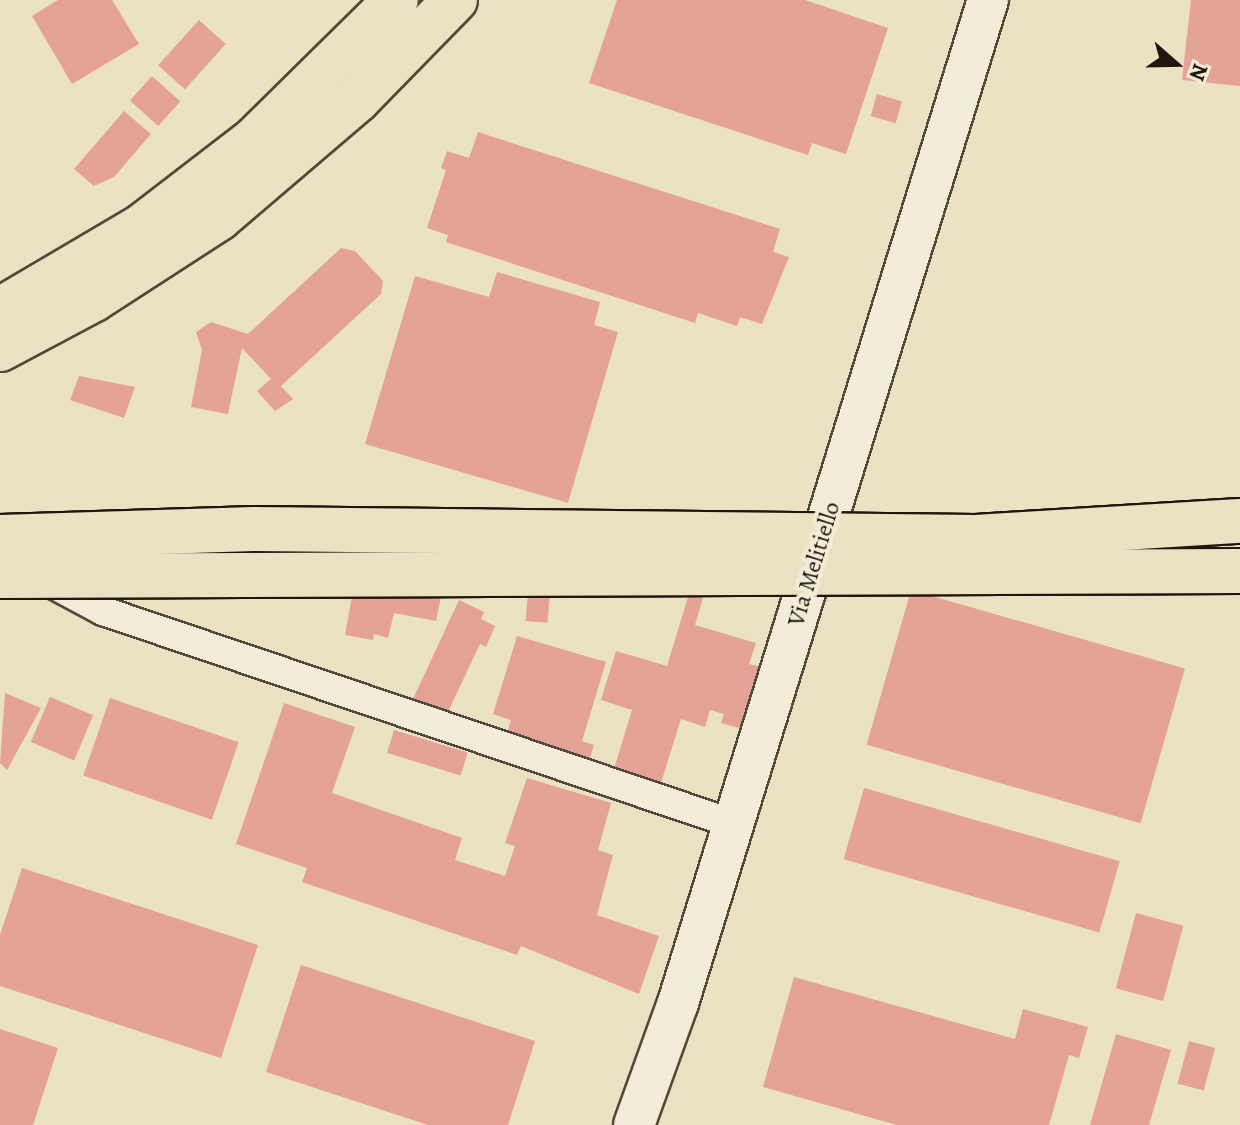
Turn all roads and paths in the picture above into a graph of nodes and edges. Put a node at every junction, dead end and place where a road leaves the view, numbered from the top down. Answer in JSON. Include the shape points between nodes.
{"nodes":[{"id":1,"x":396,"y":0,"type":"edge"},
{"id":2,"x":455,"y":0,"type":"edge"},
{"id":3,"x":988,"y":0,"type":"edge"},
{"id":4,"x":0,"y":310,"type":"edge"},
{"id":5,"x":0,"y":349,"type":"edge"},
{"id":6,"x":1240,"y":521,"type":"edge"},
{"id":7,"x":0,"y":537,"type":"edge"},
{"id":8,"x":0,"y":557,"type":"edge"},
{"id":9,"x":1240,"y":571,"type":"edge"},
{"id":10,"x":0,"y":576,"type":"edge"},
{"id":11,"x":734,"y":824,"type":"junction"},
{"id":12,"x":634,"y":1125,"type":"edge"}],
"edges":[{"from":1,"to":4,"type":"highway","via":[[254,140],[141,227]]},
{"from":2,"to":5,"type":"highway","via":[[357,100],[219,218],[94,299]]},
{"from":3,"to":11,"type":"street","name":"Via Melitiello"},
{"from":6,"to":7,"type":"highway","bridge":true,"via":[[976,537],[254,529]]},
{"from":8,"to":11,"type":"street","via":[[103,611]]},
{"from":9,"to":10,"type":"highway","bridge":true},
{"from":11,"to":12,"type":"street","name":"Via Melitiello"}]}
